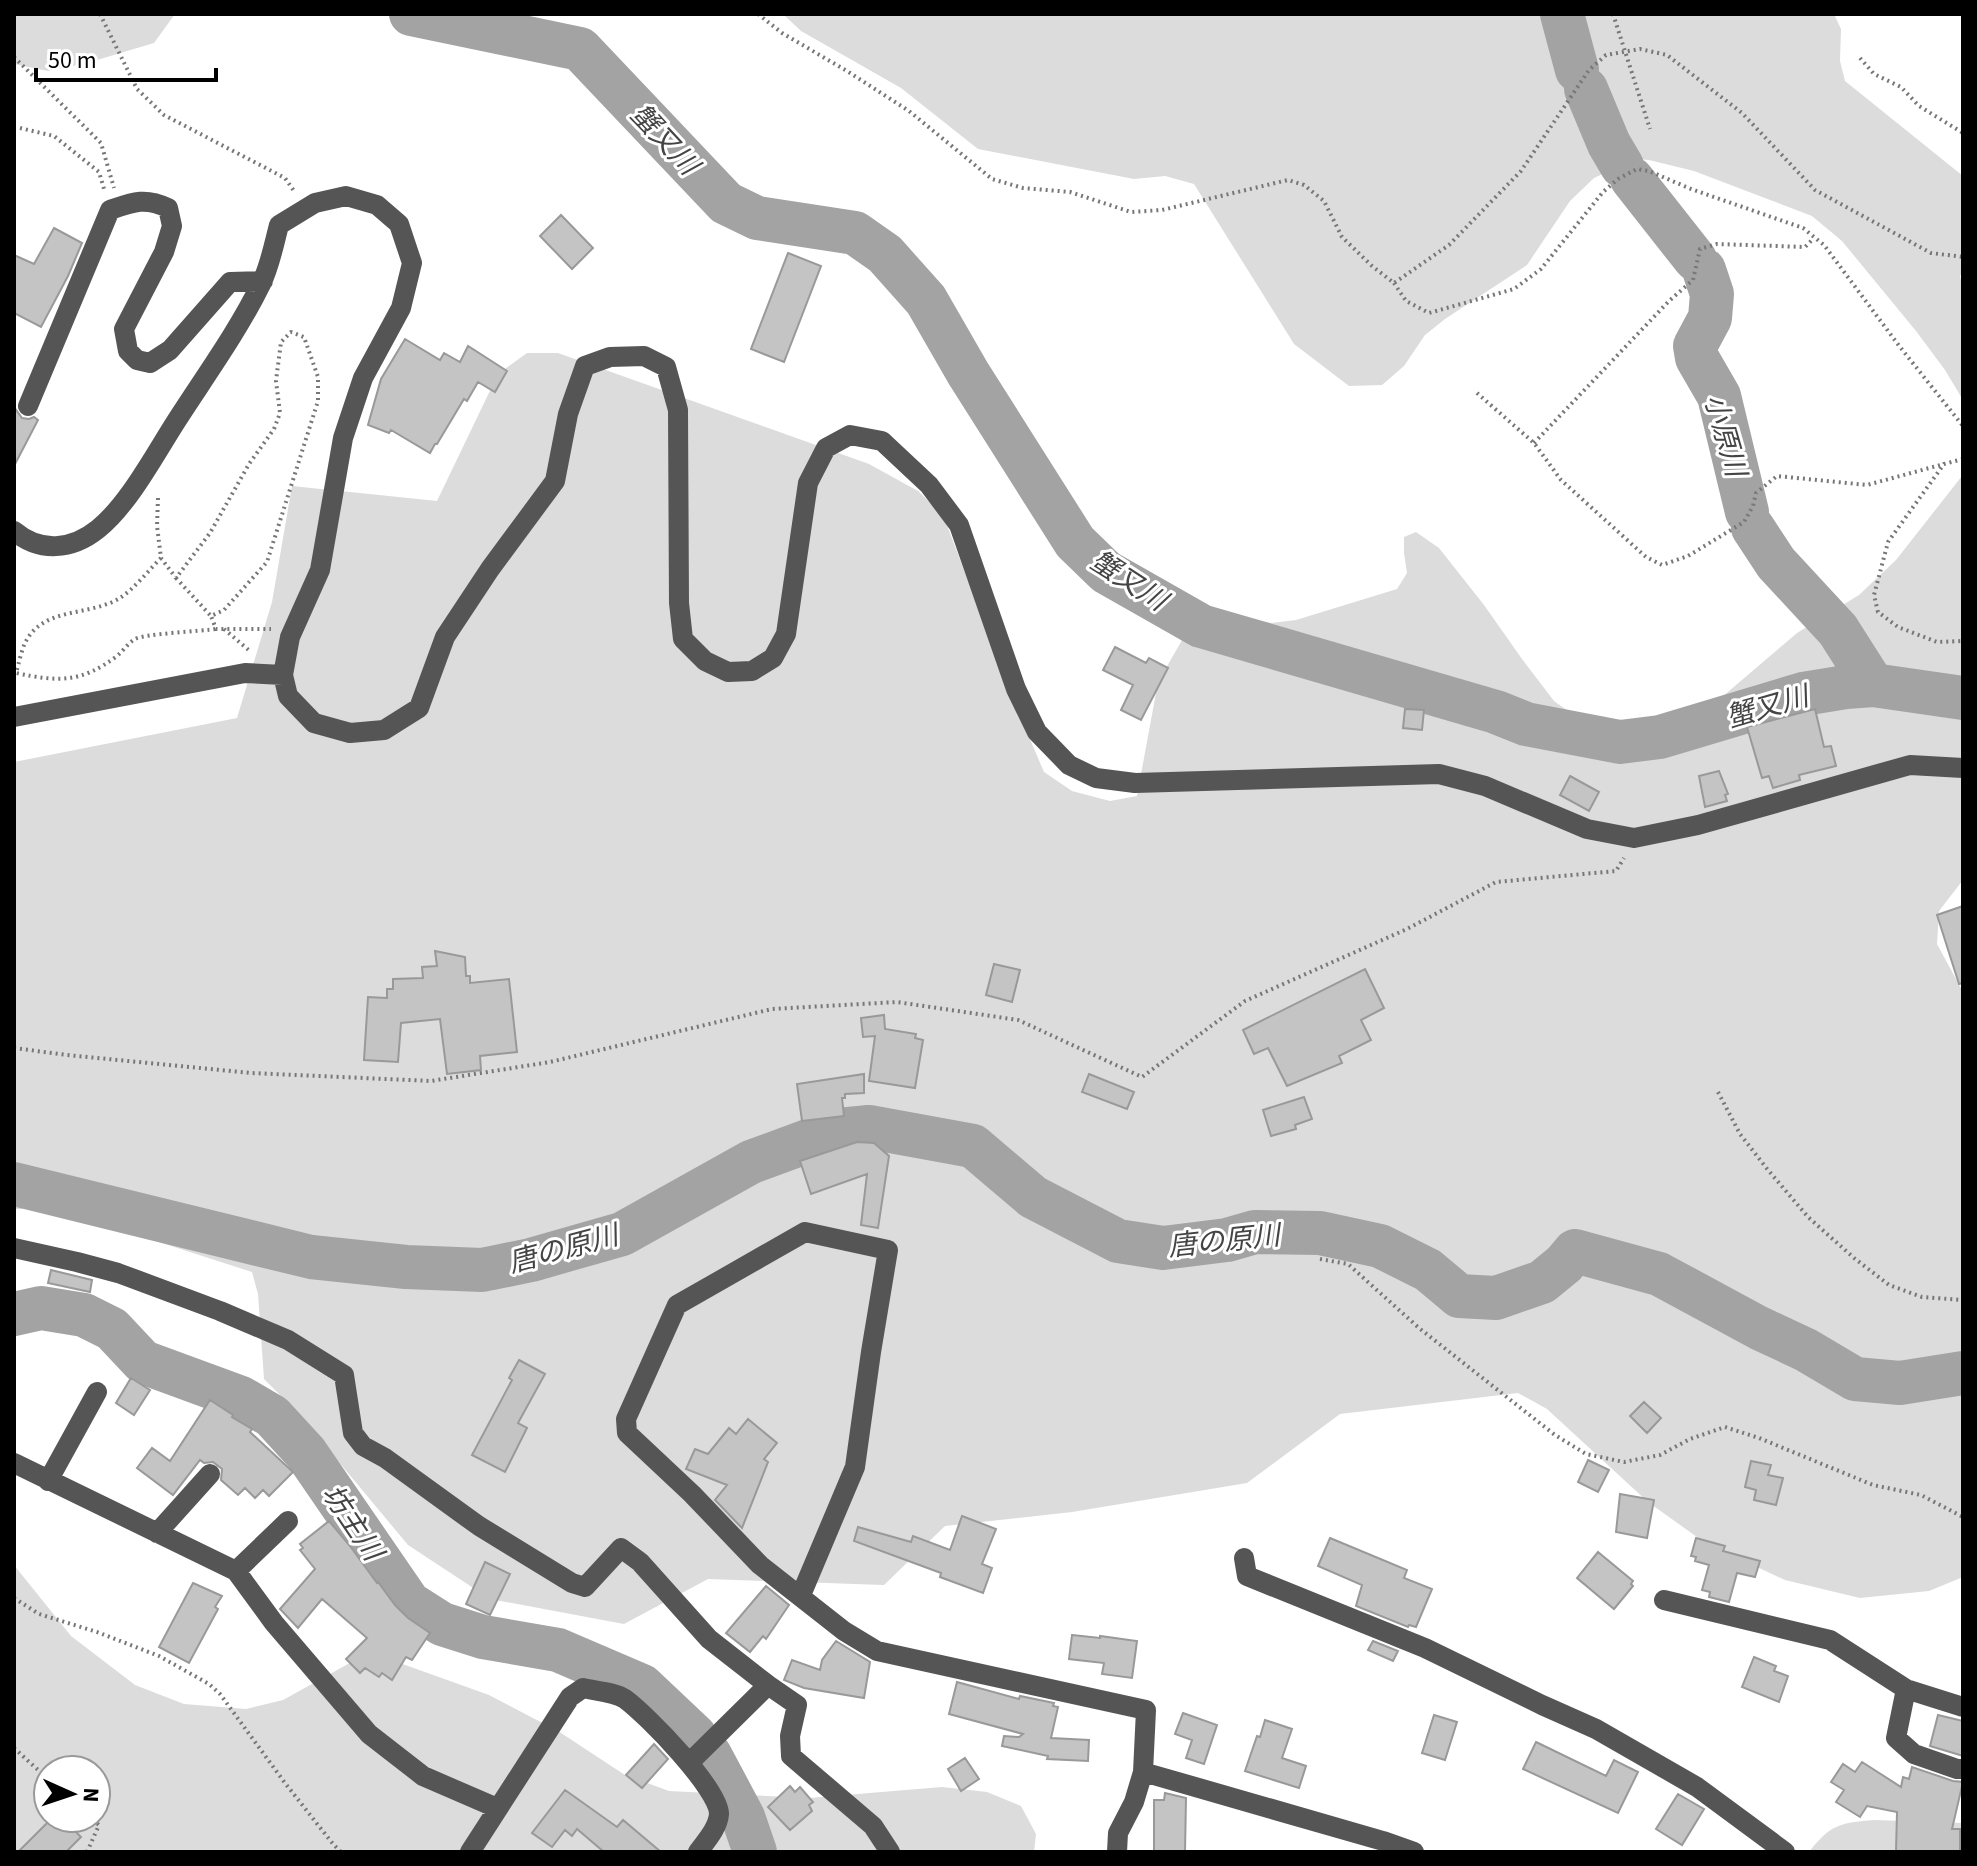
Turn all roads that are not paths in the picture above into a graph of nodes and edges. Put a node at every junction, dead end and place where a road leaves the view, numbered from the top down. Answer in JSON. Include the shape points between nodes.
{"nodes":[{"id":1,"x":263,"y":281,"type":"junction"},
{"id":2,"x":28,"y":406,"type":"dead end"},
{"id":3,"x":14,"y":531,"type":"edge"},
{"id":4,"x":283,"y":675,"type":"junction"},
{"id":5,"x":14,"y":717,"type":"edge"},
{"id":6,"x":1963,"y":768,"type":"edge"},
{"id":7,"x":14,"y":1248,"type":"edge"},
{"id":8,"x":97,"y":1392,"type":"dead end"},
{"id":9,"x":14,"y":1463,"type":"edge"},
{"id":10,"x":210,"y":1474,"type":"dead end"},
{"id":11,"x":48,"y":1481,"type":"junction"},
{"id":12,"x":288,"y":1521,"type":"dead end"},
{"id":13,"x":157,"y":1533,"type":"junction"},
{"id":14,"x":1244,"y":1558,"type":"dead end"},
{"id":15,"x":236,"y":1571,"type":"junction"},
{"id":16,"x":801,"y":1595,"type":"junction"},
{"id":17,"x":1664,"y":1600,"type":"dead end"},
{"id":18,"x":768,"y":1685,"type":"junction"},
{"id":19,"x":1906,"y":1689,"type":"junction"},
{"id":20,"x":1963,"y":1707,"type":"edge"},
{"id":21,"x":689,"y":1763,"type":"junction"},
{"id":22,"x":1963,"y":1769,"type":"edge"},
{"id":23,"x":1143,"y":1772,"type":"junction"},
{"id":24,"x":497,"y":1808,"type":"junction"},
{"id":25,"x":470,"y":1852,"type":"edge"},
{"id":26,"x":698,"y":1852,"type":"edge"},
{"id":27,"x":890,"y":1852,"type":"edge"},
{"id":28,"x":1117,"y":1852,"type":"edge"},
{"id":29,"x":1414,"y":1852,"type":"edge"},
{"id":30,"x":1785,"y":1852,"type":"edge"}],
"edges":[{"from":1,"to":2,"type":"street","via":[[230,282],[170,350],[150,363],[137,360],[128,351],[124,329],[172,226],[168,208],[153,201],[110,210]]},
{"from":1,"to":3,"type":"street","via":[[126,499],[98,529],[56,548]]},
{"from":1,"to":4,"type":"street","via":[[279,225],[315,203],[346,196],[377,205],[399,224],[412,263],[401,308],[363,378],[343,438],[320,570],[290,637]]},
{"from":4,"to":5,"type":"street","via":[[245,673]]},
{"from":4,"to":6,"type":"street","via":[[288,696],[314,723],[350,733],[384,730],[419,708],[445,637],[555,481],[568,414],[585,366],[610,357],[644,356],[666,367],[678,410],[683,639],[705,661],[728,672],[752,671],[773,658],[786,634],[808,483],[826,448],[850,435],[882,441],[929,485],[959,525],[1016,689],[1037,732],[1069,765],[1096,778],[1135,783],[1439,774],[1485,786],[1587,829],[1634,838],[1910,765]]},
{"from":7,"to":18,"type":"street","via":[[118,1273],[288,1340],[344,1375],[353,1433],[363,1446],[572,1583],[585,1587],[621,1548],[709,1639]]},
{"from":8,"to":11,"type":"street"},
{"from":9,"to":11,"type":"street"},
{"from":10,"to":13,"type":"street"},
{"from":11,"to":13,"type":"street"},
{"from":12,"to":15,"type":"street"},
{"from":13,"to":15,"type":"street"},
{"from":14,"to":30,"type":"street","via":[[1247,1576],[1425,1648],[1596,1729],[1697,1787]]},
{"from":15,"to":24,"type":"street","via":[[369,1734],[423,1776]]},
{"from":16,"to":16,"type":"street","via":[[760,1565],[627,1433],[626,1419],[677,1305],[805,1232],[888,1250],[855,1467]]},
{"from":16,"to":23,"type":"street","via":[[877,1651],[1146,1710]]},
{"from":17,"to":19,"type":"street","via":[[1830,1640]]},
{"from":18,"to":21,"type":"street"},
{"from":18,"to":27,"type":"street","via":[[797,1705],[791,1756],[873,1826]]},
{"from":19,"to":20,"type":"street"},
{"from":19,"to":22,"type":"street","via":[[1896,1738],[1914,1754]]},
{"from":21,"to":24,"type":"street","via":[[623,1697],[583,1688],[570,1697]]},
{"from":21,"to":26,"type":"street","via":[[716,1801],[719,1816]]},
{"from":23,"to":28,"type":"street","via":[[1118,1833]]},
{"from":23,"to":29,"type":"street"},
{"from":24,"to":25,"type":"street"}]}
